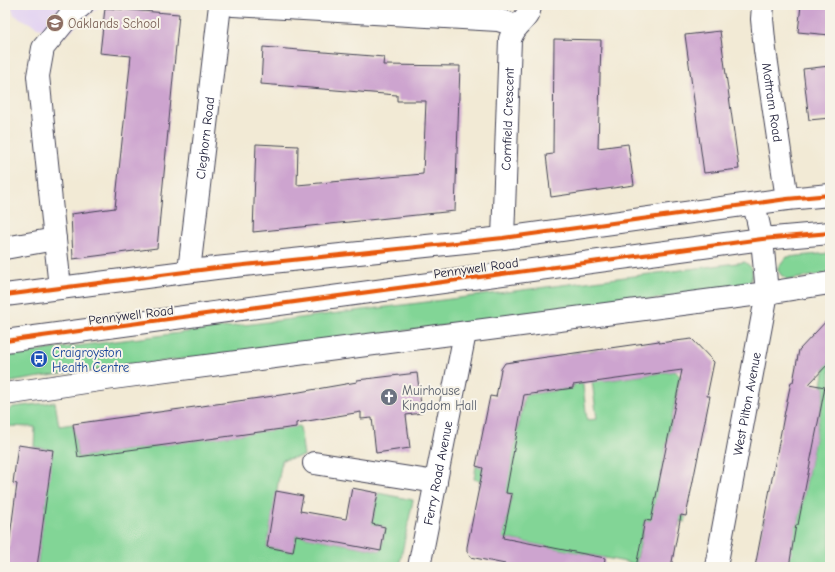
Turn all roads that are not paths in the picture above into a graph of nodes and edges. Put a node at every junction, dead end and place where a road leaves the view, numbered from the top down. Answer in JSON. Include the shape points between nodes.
{"nodes":[{"id":1,"x":82,"y":5,"type":"edge"},
{"id":2,"x":220,"y":5,"type":"edge"},
{"id":3,"x":233,"y":5,"type":"edge"},
{"id":4,"x":530,"y":5,"type":"edge"},
{"id":5,"x":763,"y":5,"type":"edge"},
{"id":6,"x":516,"y":28,"type":"junction"},
{"id":7,"x":830,"y":195,"type":"edge"},
{"id":8,"x":787,"y":199,"type":"junction"},
{"id":9,"x":754,"y":204,"type":"junction"},
{"id":10,"x":830,"y":233,"type":"edge"},
{"id":11,"x":503,"y":238,"type":"junction"},
{"id":12,"x":55,"y":239,"type":"junction"},
{"id":13,"x":762,"y":240,"type":"junction"},
{"id":14,"x":5,"y":248,"type":"edge"},
{"id":15,"x":189,"y":271,"type":"junction"},
{"id":16,"x":830,"y":283,"type":"edge"},
{"id":17,"x":60,"y":288,"type":"junction"},
{"id":18,"x":767,"y":292,"type":"junction"},
{"id":19,"x":5,"y":295,"type":"edge"},
{"id":20,"x":465,"y":333,"type":"junction"},
{"id":21,"x":5,"y":341,"type":"edge"},
{"id":22,"x":5,"y":394,"type":"edge"},
{"id":23,"x":314,"y":463,"type":"dead end"},
{"id":24,"x":436,"y":482,"type":"junction"},
{"id":25,"x":420,"y":567,"type":"edge"},
{"id":26,"x":716,"y":567,"type":"edge"}],
"edges":[{"from":1,"to":12,"type":"street","via":[[70,15],[43,48],[38,76]]},
{"from":2,"to":15,"type":"street","name":"Cleghorn Road"},
{"from":3,"to":6,"type":"street","via":[[498,20],[508,22]]},
{"from":4,"to":6,"type":"street","name":"Cornfield Crescent","via":[[524,21]]},
{"from":5,"to":8,"type":"street","name":"Mottram Road","via":[[765,50]]},
{"from":6,"to":11,"type":"street","name":"Cornfield Crescent","via":[[510,39]]},
{"from":7,"to":8,"type":"street","name":"Pennywell Road"},
{"from":8,"to":9,"type":"street","name":"Pennywell Road"},
{"from":9,"to":11,"type":"street","name":"Pennywell Road"},
{"from":9,"to":13,"type":"street"},
{"from":10,"to":13,"type":"street","name":"Pennywell Road"},
{"from":11,"to":15,"type":"street","name":"Pennywell Road"},
{"from":12,"to":14,"type":"street"},
{"from":12,"to":17,"type":"street"},
{"from":13,"to":18,"type":"street","name":"West Pilton Avenue"},
{"from":13,"to":21,"type":"street","name":"Pennywell Road"},
{"from":15,"to":17,"type":"street","name":"Pennywell Road"},
{"from":16,"to":18,"type":"street"},
{"from":17,"to":19,"type":"street","name":"Pennywell Road"},
{"from":18,"to":20,"type":"street"},
{"from":18,"to":26,"type":"street","name":"West Pilton Avenue"},
{"from":20,"to":22,"type":"street"},
{"from":20,"to":24,"type":"street","name":"Ferry Road Avenue"},
{"from":23,"to":24,"type":"street"},
{"from":24,"to":25,"type":"street","name":"Ferry Road Avenue"}]}
